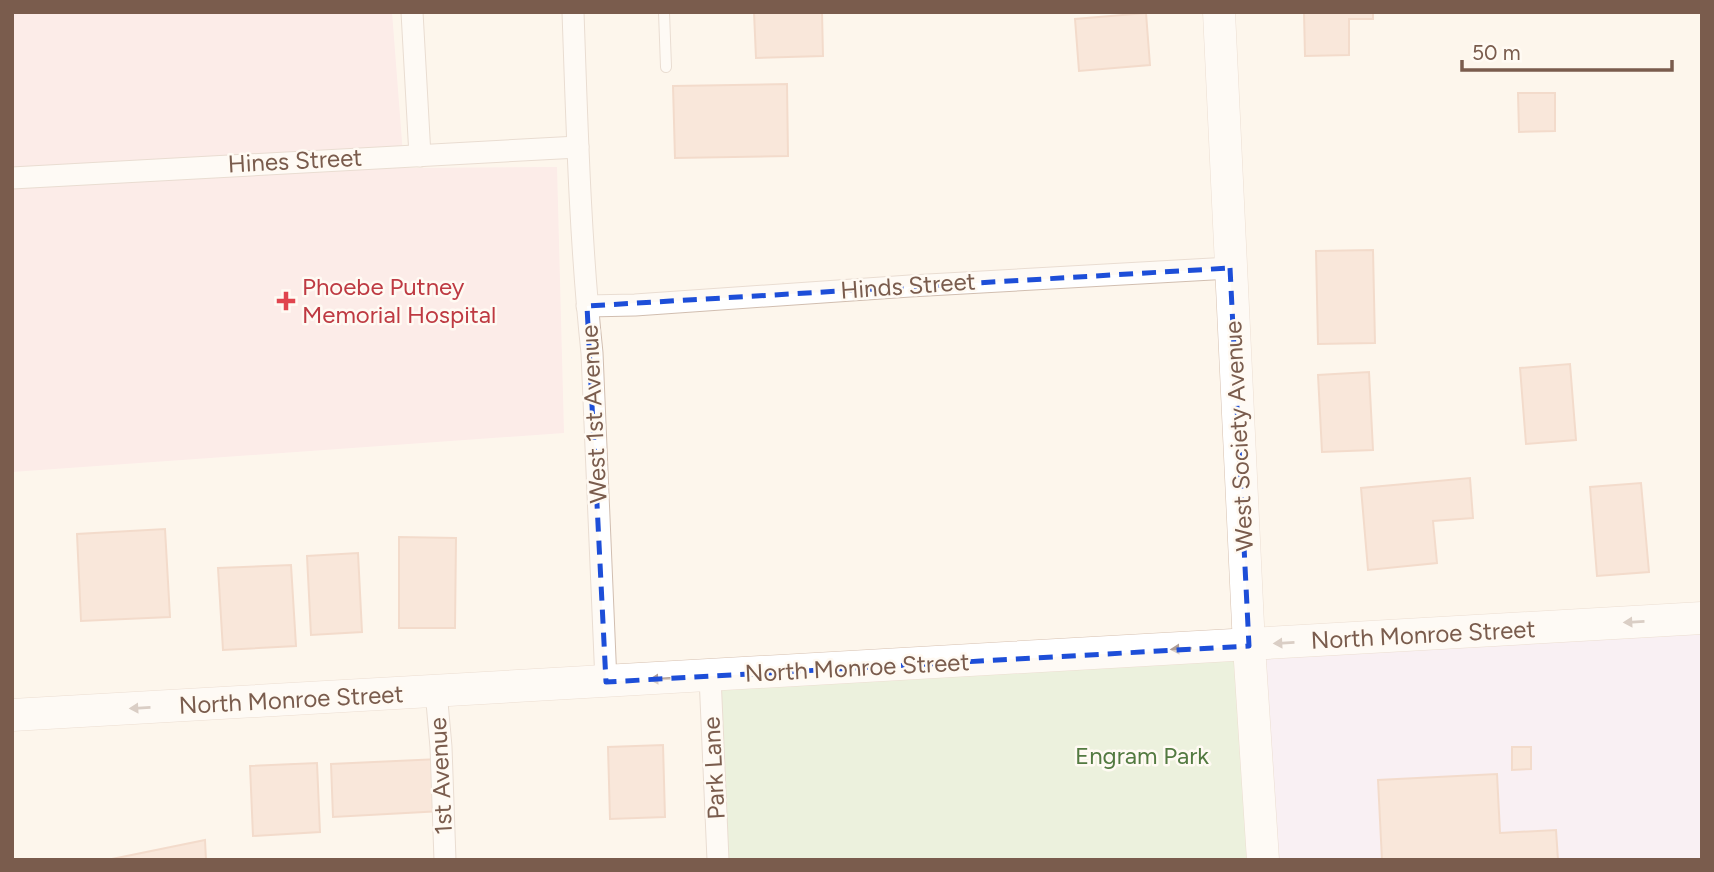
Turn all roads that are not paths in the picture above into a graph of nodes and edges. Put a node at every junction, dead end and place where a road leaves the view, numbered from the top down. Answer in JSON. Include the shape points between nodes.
{"nodes":[{"id":1,"x":412,"y":12,"type":"edge"},
{"id":2,"x":573,"y":12,"type":"edge"},
{"id":3,"x":664,"y":12,"type":"edge"},
{"id":4,"x":1219,"y":12,"type":"edge"},
{"id":5,"x":666,"y":67,"type":"dead end"},
{"id":6,"x":578,"y":147,"type":"junction"},
{"id":7,"x":420,"y":156,"type":"junction"},
{"id":8,"x":12,"y":178,"type":"edge"},
{"id":9,"x":1230,"y":268,"type":"junction"},
{"id":10,"x":587,"y":306,"type":"junction"},
{"id":11,"x":1702,"y":618,"type":"edge"},
{"id":12,"x":1249,"y":646,"type":"junction"},
{"id":13,"x":709,"y":676,"type":"junction"},
{"id":14,"x":606,"y":682,"type":"junction"},
{"id":15,"x":436,"y":691,"type":"junction"},
{"id":16,"x":12,"y":715,"type":"edge"},
{"id":17,"x":445,"y":860,"type":"edge"},
{"id":18,"x":718,"y":860,"type":"edge"},
{"id":19,"x":1263,"y":860,"type":"edge"}],
"edges":[{"from":1,"to":7,"type":"street"},
{"from":2,"to":6,"type":"street","name":"West 1st Avenue"},
{"from":3,"to":5,"type":"lane"},
{"from":4,"to":9,"type":"main road","name":"West Society Avenue"},
{"from":6,"to":7,"type":"street","name":"Hines Street"},
{"from":6,"to":10,"type":"street","name":"West 1st Avenue"},
{"from":7,"to":8,"type":"street","name":"Hines Street"},
{"from":9,"to":10,"type":"street","name":"Hinds Street"},
{"from":9,"to":12,"type":"main road","name":"West Society Avenue"},
{"from":10,"to":14,"type":"street","name":"West 1st Avenue"},
{"from":11,"to":12,"type":"main road","name":"North Monroe Street","one_way":true},
{"from":12,"to":13,"type":"main road","name":"North Monroe Street","one_way":true},
{"from":12,"to":19,"type":"main road","name":"West Society Avenue"},
{"from":13,"to":14,"type":"main road","name":"North Monroe Street","one_way":true},
{"from":13,"to":18,"type":"street","name":"Park Lane"},
{"from":14,"to":15,"type":"main road","name":"North Monroe Street"},
{"from":15,"to":16,"type":"main road","name":"North Monroe Street","one_way":true},
{"from":15,"to":17,"type":"street","name":"1st Avenue"}]}
